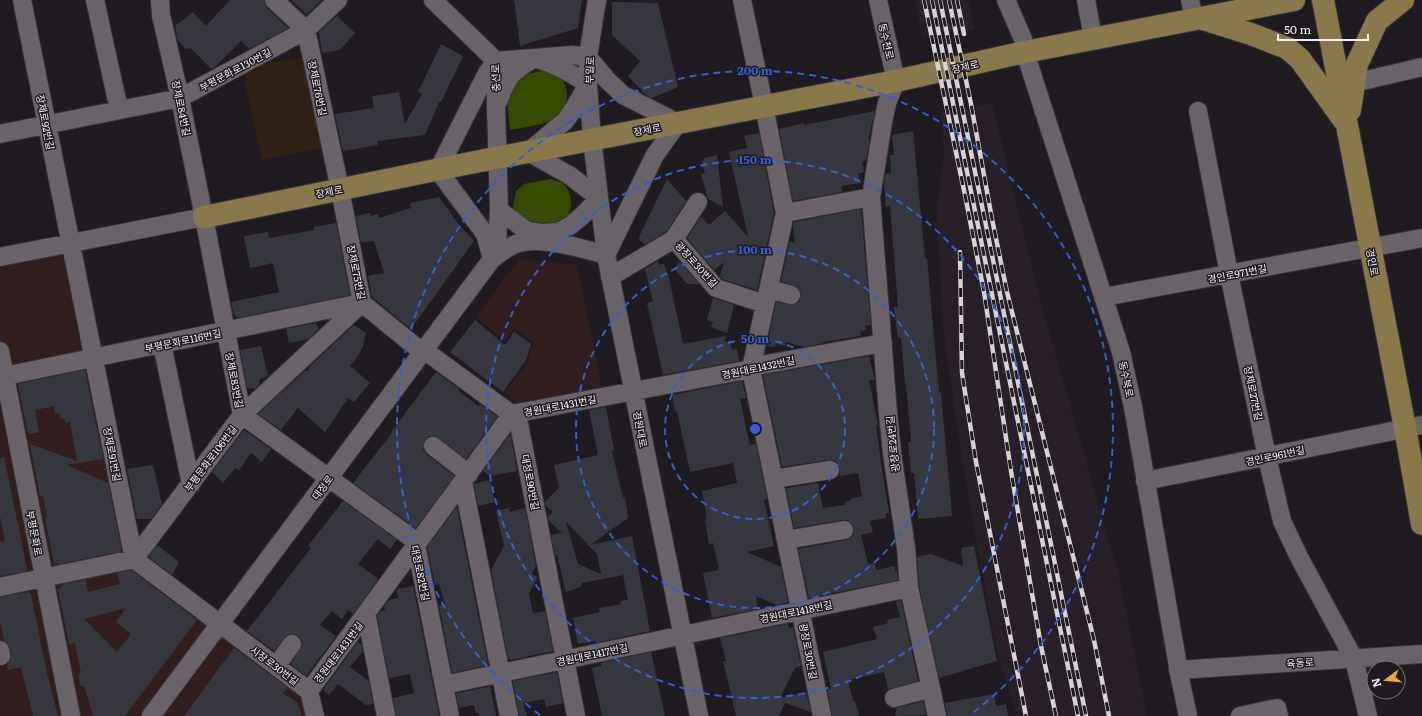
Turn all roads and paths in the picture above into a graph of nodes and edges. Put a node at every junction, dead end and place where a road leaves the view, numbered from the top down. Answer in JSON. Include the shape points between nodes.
{"nodes":[{"id":1,"x":22,"y":0,"type":"edge"},
{"id":2,"x":95,"y":0,"type":"edge"},
{"id":3,"x":160,"y":0,"type":"edge"},
{"id":4,"x":274,"y":0,"type":"edge"},
{"id":5,"x":338,"y":0,"type":"edge"},
{"id":6,"x":433,"y":0,"type":"edge"},
{"id":7,"x":597,"y":0,"type":"edge"},
{"id":8,"x":742,"y":0,"type":"edge"},
{"id":9,"x":878,"y":0,"type":"edge"},
{"id":10,"x":1006,"y":0,"type":"edge"},
{"id":11,"x":1086,"y":0,"type":"edge"},
{"id":12,"x":1294,"y":0,"type":"edge"},
{"id":13,"x":1323,"y":0,"type":"edge"},
{"id":14,"x":1403,"y":0,"type":"edge"},
{"id":15,"x":1236,"y":6,"type":"edge"},
{"id":16,"x":1195,"y":12,"type":"edge"},
{"id":17,"x":306,"y":30,"type":"junction"},
{"id":18,"x":1093,"y":38,"type":"junction"},
{"id":19,"x":1025,"y":52,"type":"junction"},
{"id":20,"x":588,"y":57,"type":"junction"},
{"id":21,"x":534,"y":58,"type":"junction"},
{"id":22,"x":496,"y":61,"type":"junction"},
{"id":23,"x":1422,"y":67,"type":"edge"},
{"id":24,"x":896,"y":81,"type":"junction"},
{"id":25,"x":1354,"y":83,"type":"junction"},
{"id":26,"x":588,"y":84,"type":"junction"},
{"id":27,"x":180,"y":98,"type":"junction"},
{"id":28,"x":764,"y":106,"type":"junction"},
{"id":29,"x":496,"y":107,"type":"junction"},
{"id":30,"x":119,"y":110,"type":"junction"},
{"id":31,"x":1198,"y":111,"type":"dead end"},
{"id":32,"x":678,"y":123,"type":"junction"},
{"id":33,"x":47,"y":125,"type":"junction"},
{"id":34,"x":1347,"y":125,"type":"junction"},
{"id":35,"x":0,"y":134,"type":"edge"},
{"id":36,"x":592,"y":140,"type":"junction"},
{"id":37,"x":528,"y":152,"type":"junction"},
{"id":38,"x":497,"y":158,"type":"junction"},
{"id":39,"x":438,"y":170,"type":"junction"},
{"id":40,"x":340,"y":189,"type":"junction"},
{"id":41,"x":871,"y":197,"type":"junction"},
{"id":42,"x":599,"y":198,"type":"junction"},
{"id":43,"x":698,"y":202,"type":"dead end"},
{"id":44,"x":499,"y":210,"type":"junction"},
{"id":45,"x":785,"y":213,"type":"junction"},
{"id":46,"x":204,"y":217,"type":"junction"},
{"id":47,"x":1422,"y":238,"type":"edge"},
{"id":48,"x":674,"y":239,"type":"junction"},
{"id":49,"x":71,"y":243,"type":"junction"},
{"id":50,"x":1370,"y":248,"type":"junction"},
{"id":51,"x":606,"y":256,"type":"junction"},
{"id":52,"x":0,"y":257,"type":"edge"},
{"id":53,"x":492,"y":258,"type":"junction"},
{"id":54,"x":1229,"y":274,"type":"junction"},
{"id":55,"x":610,"y":277,"type":"junction"},
{"id":56,"x":791,"y":294,"type":"dead end"},
{"id":57,"x":767,"y":296,"type":"junction"},
{"id":58,"x":1104,"y":297,"type":"junction"},
{"id":59,"x":362,"y":303,"type":"junction"},
{"id":60,"x":226,"y":331,"type":"junction"},
{"id":61,"x":883,"y":343,"type":"junction"},
{"id":62,"x":162,"y":344,"type":"junction"},
{"id":63,"x":0,"y":351,"type":"edge"},
{"id":64,"x":423,"y":351,"type":"junction"},
{"id":65,"x":94,"y":358,"type":"junction"},
{"id":66,"x":752,"y":369,"type":"junction"},
{"id":67,"x":2,"y":377,"type":"edge"},
{"id":68,"x":633,"y":391,"type":"junction"},
{"id":69,"x":512,"y":414,"type":"junction"},
{"id":70,"x":242,"y":415,"type":"junction"},
{"id":71,"x":1413,"y":427,"type":"edge"},
{"id":72,"x":433,"y":446,"type":"dead end"},
{"id":73,"x":1268,"y":456,"type":"junction"},
{"id":74,"x":830,"y":470,"type":"dead end"},
{"id":75,"x":328,"y":478,"type":"junction"},
{"id":76,"x":466,"y":478,"type":"junction"},
{"id":77,"x":774,"y":479,"type":"junction"},
{"id":78,"x":1146,"y":481,"type":"junction"},
{"id":79,"x":191,"y":484,"type":"junction"},
{"id":80,"x":1422,"y":524,"type":"edge"},
{"id":81,"x":844,"y":530,"type":"dead end"},
{"id":82,"x":786,"y":540,"type":"junction"},
{"id":83,"x":416,"y":545,"type":"junction"},
{"id":84,"x":134,"y":559,"type":"junction"},
{"id":85,"x":44,"y":578,"type":"junction"},
{"id":86,"x":0,"y":587,"type":"edge"},
{"id":87,"x":909,"y":588,"type":"junction"},
{"id":88,"x":800,"y":610,"type":"junction"},
{"id":89,"x":366,"y":613,"type":"junction"},
{"id":90,"x":220,"y":624,"type":"junction"},
{"id":91,"x":683,"y":636,"type":"junction"},
{"id":92,"x":292,"y":644,"type":"dead end"},
{"id":93,"x":1422,"y":654,"type":"edge"},
{"id":94,"x":1354,"y":659,"type":"junction"},
{"id":95,"x":566,"y":660,"type":"junction"},
{"id":96,"x":276,"y":666,"type":"junction"},
{"id":97,"x":1178,"y":670,"type":"junction"},
{"id":98,"x":500,"y":674,"type":"junction"},
{"id":99,"x":444,"y":686,"type":"junction"},
{"id":100,"x":931,"y":688,"type":"junction"},
{"id":101,"x":309,"y":691,"type":"junction"},
{"id":102,"x":894,"y":698,"type":"dead end"},
{"id":103,"x":385,"y":710,"type":"edge"},
{"id":104,"x":71,"y":716,"type":"edge"},
{"id":105,"x":151,"y":716,"type":"edge"},
{"id":106,"x":315,"y":716,"type":"edge"},
{"id":107,"x":450,"y":716,"type":"edge"},
{"id":108,"x":509,"y":716,"type":"edge"},
{"id":109,"x":576,"y":716,"type":"edge"},
{"id":110,"x":699,"y":716,"type":"edge"},
{"id":111,"x":822,"y":716,"type":"edge"},
{"id":112,"x":937,"y":716,"type":"edge"},
{"id":113,"x":1188,"y":716,"type":"edge"},
{"id":114,"x":1240,"y":716,"type":"edge"},
{"id":115,"x":1279,"y":716,"type":"edge"},
{"id":116,"x":1368,"y":716,"type":"edge"}],
"edges":[{"from":1,"to":33,"type":"street","name":"장제로92번길"},
{"from":2,"to":30,"type":"street"},
{"from":3,"to":27,"type":"street","name":"장제로84번길","via":[[161,16]]},
{"from":4,"to":17,"type":"street"},
{"from":5,"to":17,"type":"street","name":"부평문화로130번길"},
{"from":6,"to":22,"type":"street","name":"충선로"},
{"from":7,"to":20,"type":"street","name":"부일로"},
{"from":8,"to":28,"type":"street","name":"광장로30번길"},
{"from":9,"to":24,"type":"street","name":"동수천로"},
{"from":10,"to":19,"type":"street","name":"동수북로","via":[[1023,39]]},
{"from":11,"to":18,"type":"street"},
{"from":12,"to":15,"type":"main road","name":"장제로"},
{"from":13,"to":34,"type":"main road","name":"경인로"},
{"from":14,"to":25,"type":"main road","via":[[1377,21],[1357,64]]},
{"from":15,"to":16,"type":"main road","name":"장제로"},
{"from":16,"to":18,"type":"main road","name":"장제로"},
{"from":16,"to":34,"type":"main road","via":[[1287,48],[1300,59]]},
{"from":17,"to":27,"type":"street","name":"부평문화로130번길"},
{"from":17,"to":40,"type":"street","name":"장제로76번길"},
{"from":18,"to":19,"type":"main road","name":"장제로"},
{"from":19,"to":24,"type":"main road","name":"장제로"},
{"from":19,"to":58,"type":"street","name":"동수북로"},
{"from":20,"to":21,"type":"street","via":[[572,54]]},
{"from":20,"to":26,"type":"street","name":"부일로"},
{"from":20,"to":32,"type":"street","via":[[623,95]]},
{"from":21,"to":22,"type":"street"},
{"from":21,"to":26,"type":"street","via":[[569,71]]},
{"from":21,"to":29,"type":"street","via":[[511,74]]},
{"from":22,"to":29,"type":"street","name":"충선로"},
{"from":22,"to":39,"type":"street","via":[[487,73]]},
{"from":23,"to":25,"type":"street"},
{"from":24,"to":28,"type":"main road","name":"장제로"},
{"from":24,"to":41,"type":"street","name":"광장로24번길","via":[[887,103]]},
{"from":25,"to":34,"type":"main road"},
{"from":26,"to":36,"type":"street","name":"부일로"},
{"from":26,"to":37,"type":"street","via":[[565,121]]},
{"from":27,"to":30,"type":"street","name":"부평문화로130번길"},
{"from":27,"to":46,"type":"street","name":"장제로84번길"},
{"from":28,"to":32,"type":"main road","name":"장제로"},
{"from":28,"to":45,"type":"street","name":"광장로30번길"},
{"from":29,"to":38,"type":"street","name":"충선로"},
{"from":30,"to":33,"type":"street","name":"부평문화로130번길"},
{"from":31,"to":54,"type":"street","name":"장제로27번길"},
{"from":32,"to":36,"type":"main road","name":"장제로"},
{"from":32,"to":51,"type":"street","via":[[655,155]]},
{"from":33,"to":35,"type":"street","name":"부평문화로130번길"},
{"from":33,"to":49,"type":"street","name":"장제로92번길"},
{"from":34,"to":50,"type":"main road","name":"경인로"},
{"from":36,"to":37,"type":"main road","name":"장제로"},
{"from":36,"to":42,"type":"street","name":"경원대로"},
{"from":37,"to":38,"type":"main road","name":"장제로"},
{"from":37,"to":42,"type":"street","via":[[570,175]]},
{"from":38,"to":39,"type":"main road","name":"장제로"},
{"from":38,"to":44,"type":"street","name":"충선로"},
{"from":39,"to":40,"type":"main road","name":"장제로"},
{"from":39,"to":53,"type":"street","via":[[485,234]]},
{"from":40,"to":46,"type":"main road","name":"장제로"},
{"from":40,"to":59,"type":"street","name":"장제로75번길"},
{"from":41,"to":45,"type":"street"},
{"from":41,"to":61,"type":"street","name":"광장로24번길","via":[[882,306]]},
{"from":42,"to":44,"type":"street","via":[[583,215],[559,232],[541,233],[527,230]]},
{"from":42,"to":51,"type":"street","name":"경원대로"},
{"from":43,"to":48,"type":"street"},
{"from":44,"to":53,"type":"street","name":"충선로","via":[[497,242]]},
{"from":45,"to":57,"type":"street","name":"광장로30번길"},
{"from":46,"to":49,"type":"street","name":"장제로"},
{"from":46,"to":60,"type":"street","name":"장제로83번길"},
{"from":47,"to":50,"type":"street","name":"경인로971번길"},
{"from":48,"to":55,"type":"street"},
{"from":48,"to":57,"type":"street","name":"광장로30번길","via":[[716,288]]},
{"from":49,"to":52,"type":"street","name":"장제로"},
{"from":49,"to":65,"type":"street","name":"장제로91번길"},
{"from":50,"to":54,"type":"street","name":"경인로971번길"},
{"from":50,"to":71,"type":"main road","name":"경인로"},
{"from":51,"to":53,"type":"street","via":[[582,248],[535,240],[519,243]]},
{"from":51,"to":55,"type":"street","name":"경원대로"},
{"from":53,"to":64,"type":"street","name":"대정로"},
{"from":54,"to":58,"type":"street","name":"경인로971번길"},
{"from":54,"to":73,"type":"street","name":"장제로27번길"},
{"from":55,"to":68,"type":"street","name":"경원대로"},
{"from":56,"to":57,"type":"street"},
{"from":57,"to":66,"type":"street","name":"광장로30번길"},
{"from":58,"to":78,"type":"street","name":"동수북로","via":[[1121,352]]},
{"from":59,"to":60,"type":"street","name":"부평문화로116번길"},
{"from":59,"to":64,"type":"street","name":"장제로75번길"},
{"from":59,"to":70,"type":"street","name":"부평문화로106번길"},
{"from":60,"to":62,"type":"street","name":"부평문화로116번길"},
{"from":60,"to":70,"type":"street","name":"장제로83번길"},
{"from":61,"to":66,"type":"street","name":"경원대로1432번길","via":[[756,366]]},
{"from":61,"to":87,"type":"street","name":"광장로24번길","via":[[892,453],[906,548]]},
{"from":62,"to":65,"type":"street","name":"부평문화로116번길"},
{"from":62,"to":79,"type":"street"},
{"from":63,"to":67,"type":"street","name":"부평문화로"},
{"from":64,"to":69,"type":"street","name":"대정로90번길"},
{"from":64,"to":75,"type":"street","name":"대정로"},
{"from":65,"to":67,"type":"street","name":"부평문화로116번길"},
{"from":65,"to":84,"type":"street","name":"장제로91번길"},
{"from":66,"to":68,"type":"street","name":"경원대로1432번길"},
{"from":66,"to":77,"type":"street","name":"광장로30번길"},
{"from":67,"to":85,"type":"street","name":"부평문화로"},
{"from":68,"to":69,"type":"street","name":"경원대로1431번길"},
{"from":68,"to":91,"type":"street","name":"경원대로"},
{"from":69,"to":76,"type":"street","name":"경원대로1431번길"},
{"from":69,"to":95,"type":"street","name":"대정로90번길","via":[[518,419]]},
{"from":70,"to":75,"type":"street","name":"장제로83번길"},
{"from":70,"to":79,"type":"street","name":"부평문화로106번길"},
{"from":71,"to":73,"type":"street","name":"경인로961번길"},
{"from":71,"to":80,"type":"main road","name":"경인로"},
{"from":72,"to":76,"type":"street"},
{"from":73,"to":78,"type":"street","name":"경인로961번길"},
{"from":73,"to":94,"type":"street","name":"장제로27번길","via":[[1282,520]]},
{"from":74,"to":77,"type":"street"},
{"from":75,"to":83,"type":"street","name":"대정로82번길","via":[[413,539]]},
{"from":75,"to":90,"type":"street","name":"대정로"},
{"from":76,"to":83,"type":"street","name":"경원대로1431번길"},
{"from":76,"to":98,"type":"street"},
{"from":77,"to":82,"type":"street","name":"광장로30번길"},
{"from":78,"to":97,"type":"street","name":"동수북로"},
{"from":79,"to":84,"type":"street","name":"부평문화로106번길"},
{"from":81,"to":82,"type":"street"},
{"from":82,"to":88,"type":"street","name":"광장로30번길"},
{"from":83,"to":89,"type":"street","name":"경원대로1431번길"},
{"from":83,"to":99,"type":"street","name":"대정로82번길"},
{"from":84,"to":85,"type":"street"},
{"from":84,"to":90,"type":"street"},
{"from":85,"to":86,"type":"street"},
{"from":85,"to":104,"type":"street","name":"부평문화로"},
{"from":87,"to":88,"type":"street","name":"경원대로1418번길"},
{"from":87,"to":100,"type":"street","name":"광장로24번길"},
{"from":88,"to":91,"type":"street","name":"경원대로1418번길"},
{"from":88,"to":111,"type":"street","name":"광장로30번길"},
{"from":89,"to":101,"type":"street","name":"경원대로1431번길"},
{"from":89,"to":103,"type":"street","name":"경원대로1431번길"},
{"from":90,"to":96,"type":"street","name":"시장로30번길"},
{"from":90,"to":105,"type":"street","name":"대정로"},
{"from":91,"to":95,"type":"street","name":"경원대로1417번길"},
{"from":91,"to":110,"type":"street","name":"경원대로"},
{"from":92,"to":96,"type":"street"},
{"from":93,"to":94,"type":"street","name":"육동로"},
{"from":94,"to":97,"type":"street","name":"육동로"},
{"from":94,"to":116,"type":"street","name":"장제로27번길"},
{"from":95,"to":98,"type":"street","name":"경원대로1417번길"},
{"from":95,"to":109,"type":"street","name":"대정로90번길"},
{"from":96,"to":101,"type":"street","name":"시장로30번길"},
{"from":97,"to":113,"type":"street","name":"동수북로"},
{"from":98,"to":99,"type":"street","name":"경원대로1417번길"},
{"from":98,"to":108,"type":"street"},
{"from":99,"to":107,"type":"street","name":"대정로82번길"},
{"from":100,"to":102,"type":"street"},
{"from":100,"to":112,"type":"street","name":"광장로24번길"},
{"from":101,"to":106,"type":"street","name":"시장로30번길"},
{"from":114,"to":115,"type":"street","via":[[1277,708]]}]}
